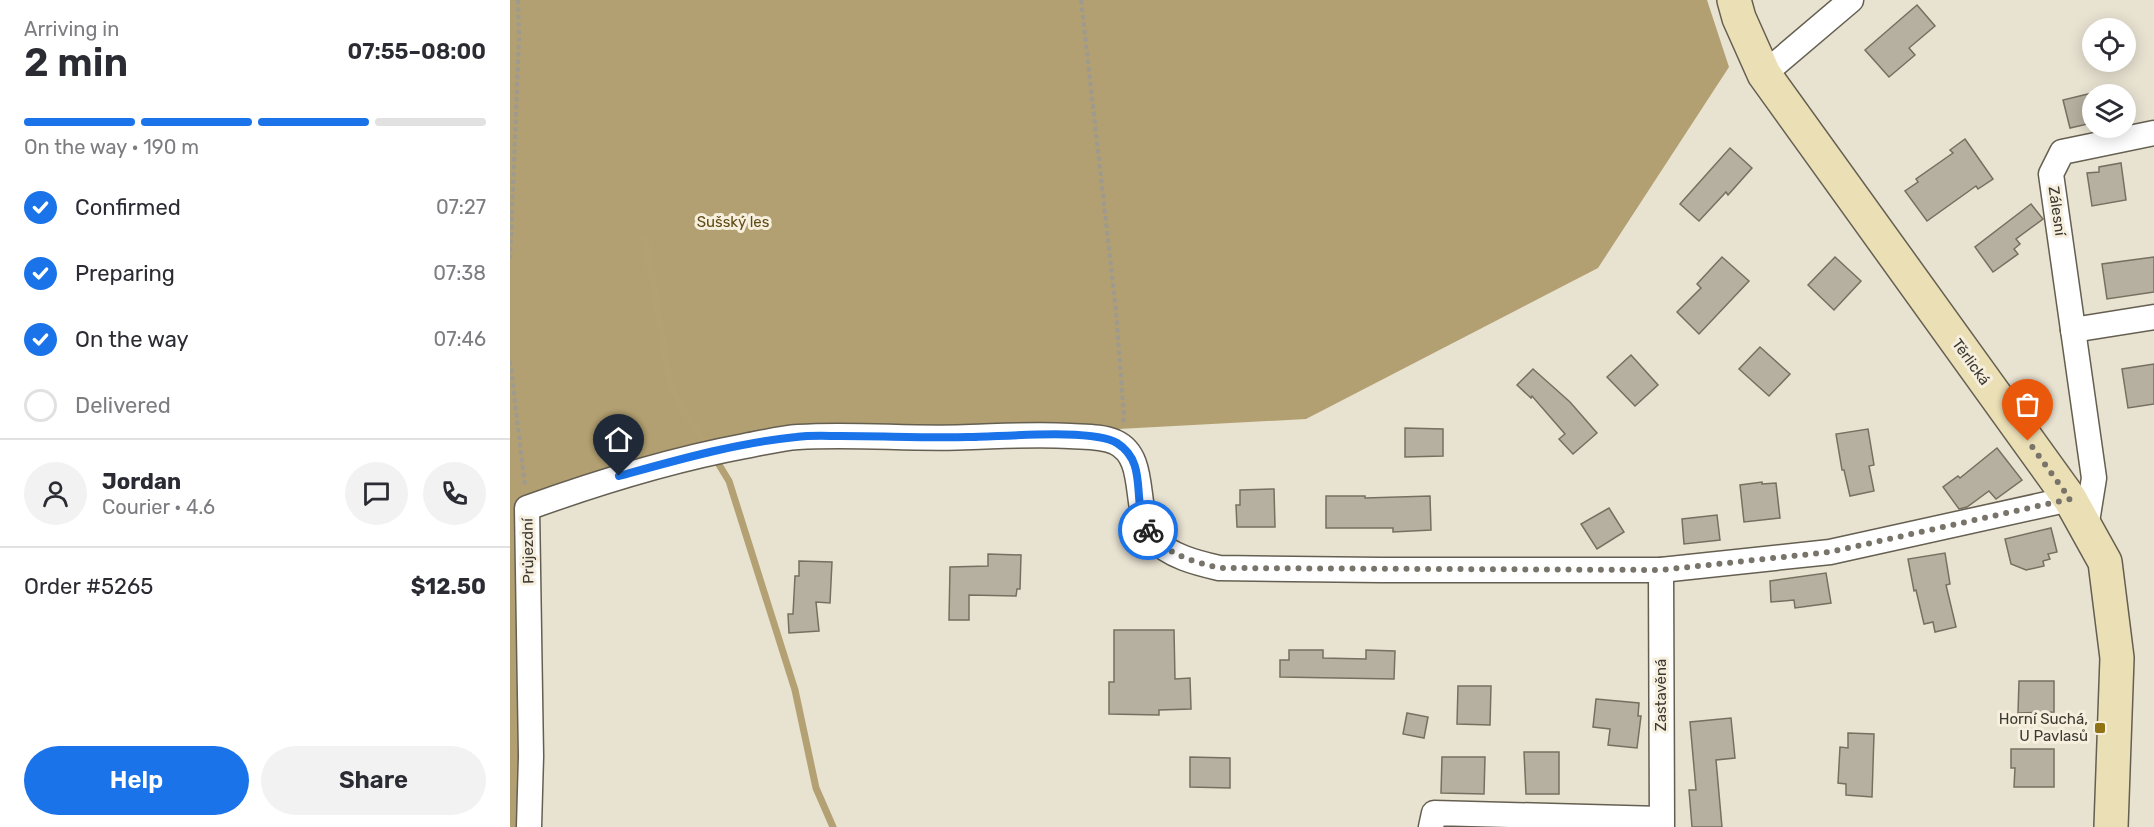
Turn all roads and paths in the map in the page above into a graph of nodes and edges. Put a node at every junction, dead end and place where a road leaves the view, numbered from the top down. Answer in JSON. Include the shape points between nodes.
{"nodes":[{"id":1,"x":518,"y":0,"type":"edge"},
{"id":2,"x":1081,"y":0,"type":"edge"},
{"id":3,"x":1734,"y":0,"type":"edge"},
{"id":4,"x":1851,"y":0,"type":"edge"},
{"id":5,"x":1764,"y":74,"type":"junction"},
{"id":6,"x":2154,"y":133,"type":"edge"},
{"id":7,"x":510,"y":259,"type":"edge"},
{"id":8,"x":2154,"y":317,"type":"edge"},
{"id":9,"x":2073,"y":330,"type":"junction"},
{"id":10,"x":510,"y":361,"type":"edge"},
{"id":11,"x":1116,"y":442,"type":"junction"},
{"id":12,"x":2070,"y":499,"type":"junction"},
{"id":13,"x":527,"y":508,"type":"junction"},
{"id":14,"x":2086,"y":528,"type":"junction"},
{"id":15,"x":1661,"y":570,"type":"junction"},
{"id":16,"x":1661,"y":823,"type":"edge"},
{"id":17,"x":529,"y":827,"type":"edge"},
{"id":18,"x":1431,"y":827,"type":"edge"},
{"id":19,"x":2111,"y":827,"type":"edge"}],
"edges":[{"from":1,"to":7,"type":"path"},
{"from":2,"to":11,"type":"path","via":[[1125,417]]},
{"from":3,"to":5,"type":"main road","name":"Těrlická"},
{"from":4,"to":5,"type":"street"},
{"from":5,"to":12,"type":"main road","name":"Těrlická"},
{"from":6,"to":9,"type":"street","name":"Zálesní","via":[[2062,152],[2051,174]]},
{"from":8,"to":9,"type":"street"},
{"from":9,"to":14,"type":"street","name":"Zálesní","via":[[2094,478]]},
{"from":10,"to":13,"type":"path"},
{"from":11,"to":13,"type":"street","name":"Průjezdní","via":[[1095,437],[1025,434],[797,437],[696,455]]},
{"from":11,"to":15,"type":"street","via":[[1132,458],[1139,480],[1141,513],[1155,540],[1171,552],[1219,568]]},
{"from":12,"to":14,"type":"main road","name":"Těrlická"},
{"from":12,"to":15,"type":"street","via":[[1830,552]]},
{"from":13,"to":17,"type":"street","name":"Průjezdní"},
{"from":14,"to":19,"type":"main road","name":"Těrlická","via":[[2105,562],[2117,658]]},
{"from":15,"to":16,"type":"street","name":"Zastavěná"},
{"from":16,"to":18,"type":"street","name":"Zastavěná","via":[[1434,813]]}]}
